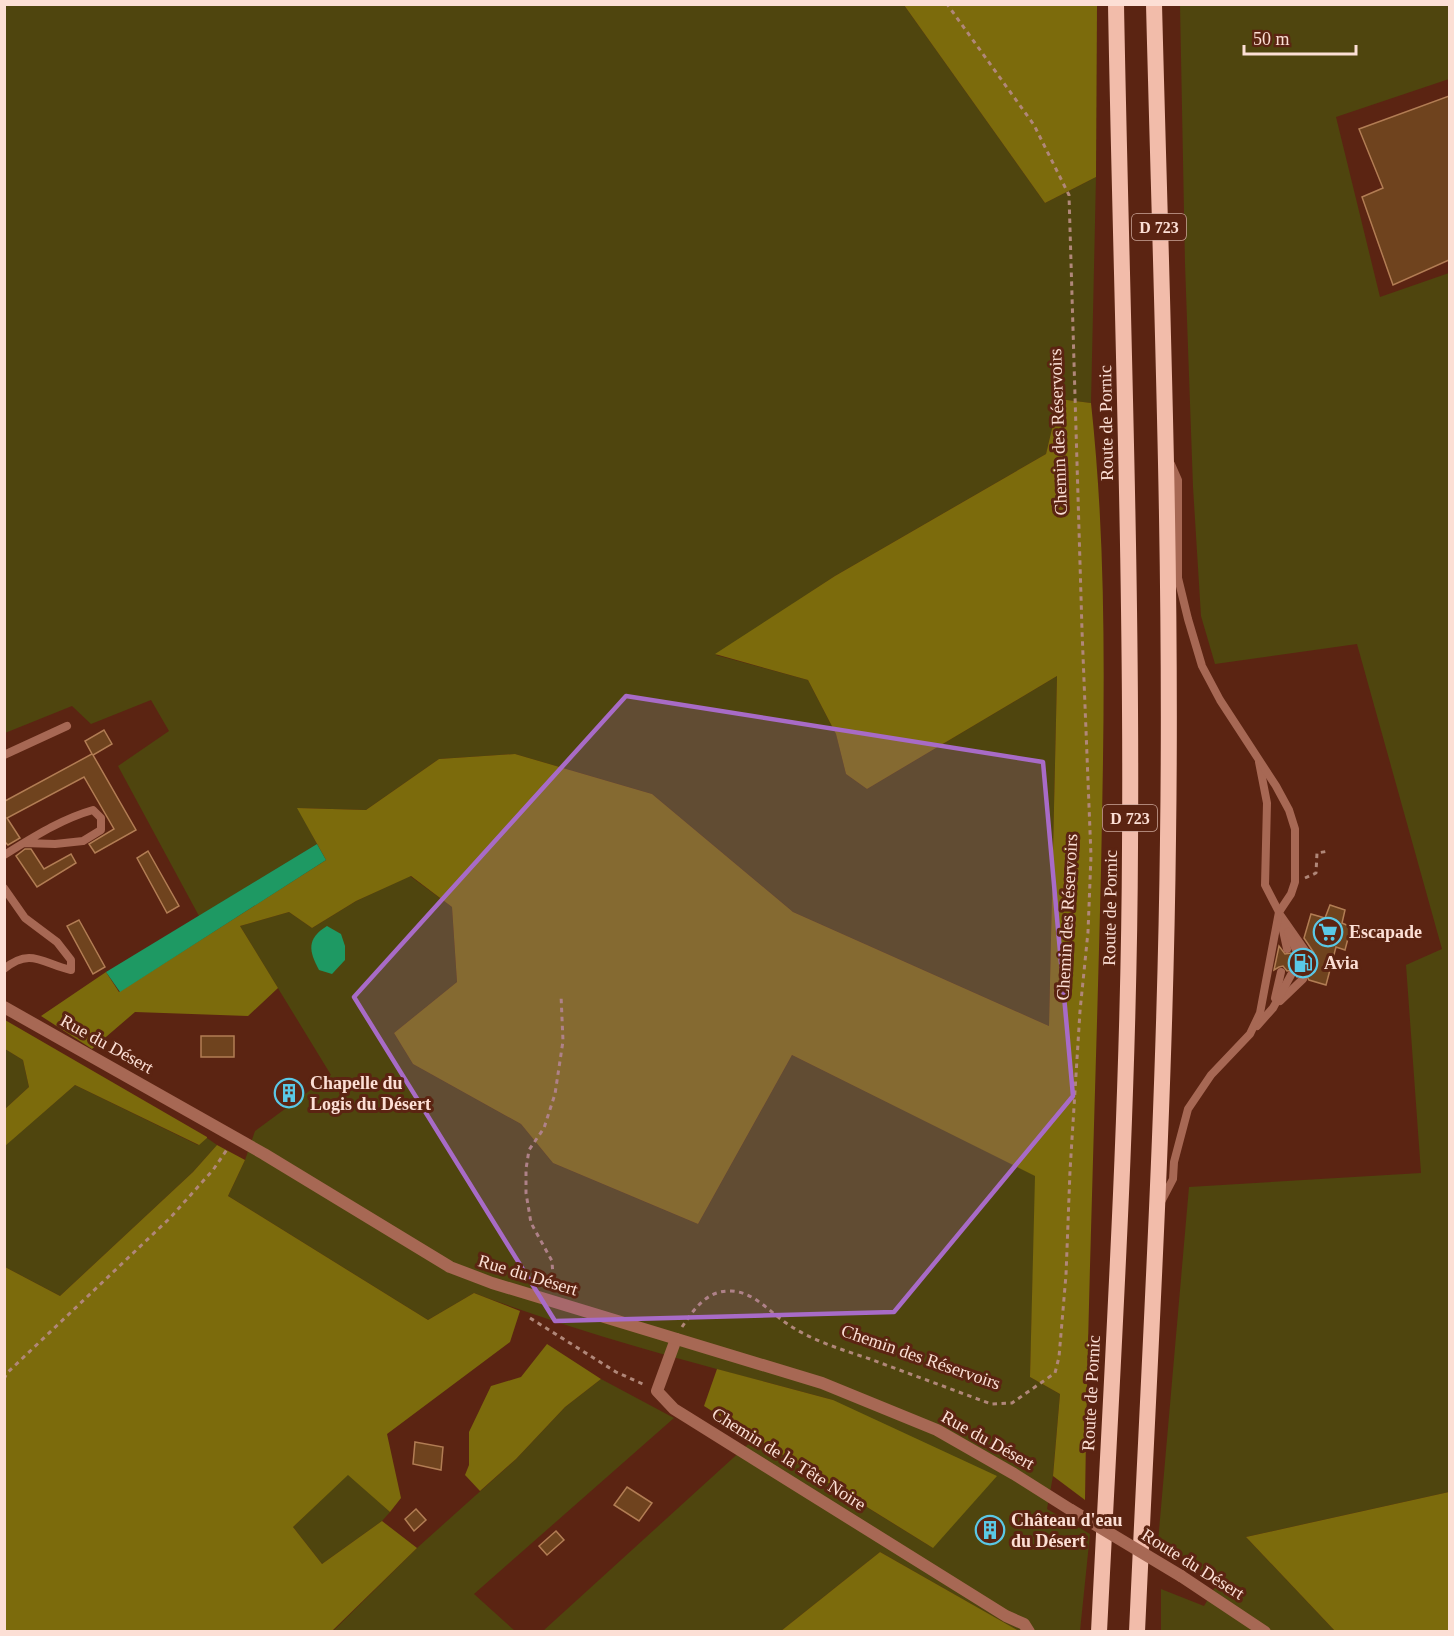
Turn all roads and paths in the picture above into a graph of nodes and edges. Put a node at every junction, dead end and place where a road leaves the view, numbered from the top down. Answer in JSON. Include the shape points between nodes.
{"nodes":[{"id":1,"x":947,"y":4,"type":"edge"},
{"id":2,"x":1116,"y":4,"type":"edge"},
{"id":3,"x":1154,"y":4,"type":"edge"},
{"id":4,"x":1164,"y":450,"type":"junction"},
{"id":5,"x":68,"y":726,"type":"dead end"},
{"id":6,"x":4,"y":755,"type":"edge"},
{"id":7,"x":1258,"y":757,"type":"junction"},
{"id":8,"x":24,"y":843,"type":"junction"},
{"id":9,"x":1329,"y":851,"type":"dead end"},
{"id":10,"x":4,"y":855,"type":"edge"},
{"id":11,"x":1295,"y":882,"type":"junction"},
{"id":12,"x":4,"y":888,"type":"edge"},
{"id":13,"x":1279,"y":912,"type":"junction"},
{"id":14,"x":1287,"y":949,"type":"dead end"},
{"id":15,"x":1297,"y":952,"type":"dead end"},
{"id":16,"x":1309,"y":956,"type":"dead end"},
{"id":17,"x":4,"y":969,"type":"edge"},
{"id":18,"x":1281,"y":972,"type":"dead end"},
{"id":19,"x":1291,"y":975,"type":"dead end"},
{"id":20,"x":1303,"y":978,"type":"dead end"},
{"id":21,"x":561,"y":995,"type":"dead end"},
{"id":22,"x":4,"y":1007,"type":"edge"},
{"id":23,"x":1272,"y":1008,"type":"junction"},
{"id":24,"x":1251,"y":1034,"type":"junction"},
{"id":25,"x":236,"y":1137,"type":"junction"},
{"id":26,"x":1157,"y":1209,"type":"junction"},
{"id":27,"x":547,"y":1300,"type":"junction"},
{"id":28,"x":530,"y":1318,"type":"dead end"},
{"id":29,"x":676,"y":1339,"type":"junction"},
{"id":30,"x":4,"y":1379,"type":"edge"},
{"id":31,"x":657,"y":1391,"type":"junction"},
{"id":32,"x":1071,"y":1510,"type":"joint"},
{"id":33,"x":1029,"y":1632,"type":"edge"},
{"id":34,"x":1099,"y":1632,"type":"edge"},
{"id":35,"x":1137,"y":1632,"type":"edge"},
{"id":36,"x":1265,"y":1632,"type":"edge"}],
"edges":[{"from":1,"to":29,"type":"path","name":"Chemin des Réservoirs","via":[[1034,125],[1069,195],[1091,856],[1059,1357],[1055,1373],[1012,1403],[991,1404],[825,1343],[790,1326],[751,1296],[731,1291],[704,1299]]},
{"from":2,"to":34,"type":"highway","name":"Route de Pornic","number":"D 723","via":[[1128,536],[1130,851],[1122,1155]]},
{"from":3,"to":4,"type":"highway","number":"D 723"},
{"from":4,"to":7,"type":"lane","via":[[1178,480],[1178,578],[1202,666]]},
{"from":4,"to":26,"type":"highway","number":"D 723","via":[[1168,833]]},
{"from":5,"to":6,"type":"lane"},
{"from":7,"to":11,"type":"lane","via":[[1289,810],[1295,830]]},
{"from":7,"to":13,"type":"lane","via":[[1267,803],[1265,885]]},
{"from":8,"to":8,"type":"lane","via":[[83,841],[101,830],[101,818],[93,810],[83,813]]},
{"from":8,"to":10,"type":"lane"},
{"from":9,"to":11,"type":"path","via":[[1317,854],[1317,873]]},
{"from":11,"to":13,"type":"lane"},
{"from":12,"to":17,"type":"lane","via":[[25,918],[57,942],[71,960],[71,970],[25,958]]},
{"from":13,"to":14,"type":"lane"},
{"from":13,"to":15,"type":"lane"},
{"from":13,"to":16,"type":"lane"},
{"from":13,"to":24,"type":"lane","via":[[1260,1013]]},
{"from":18,"to":23,"type":"lane"},
{"from":19,"to":23,"type":"lane"},
{"from":20,"to":23,"type":"lane"},
{"from":21,"to":27,"type":"path","via":[[563,1041],[555,1094],[544,1128],[529,1150],[526,1169],[531,1223],[552,1261],[554,1277]]},
{"from":22,"to":25,"type":"street","name":"Rue du Désert"},
{"from":23,"to":24,"type":"lane"},
{"from":24,"to":26,"type":"lane","via":[[1211,1075],[1188,1109],[1173,1179]]},
{"from":25,"to":27,"type":"street","name":"Rue du Désert","via":[[450,1267]]},
{"from":25,"to":30,"type":"path","via":[[171,1218]]},
{"from":26,"to":35,"type":"highway","number":"D 723"},
{"from":27,"to":29,"type":"street","name":"Rue du Désert"},
{"from":28,"to":31,"type":"path","via":[[616,1372]]},
{"from":29,"to":31,"type":"street"},
{"from":29,"to":32,"type":"street","name":"Rue du Désert","via":[[822,1383],[937,1430]]},
{"from":31,"to":33,"type":"street","name":"Chemin de la Tête Noire","via":[[692,1420],[1024,1624]]},
{"from":32,"to":36,"type":"street","name":"Route du Désert","bridge":true}]}
